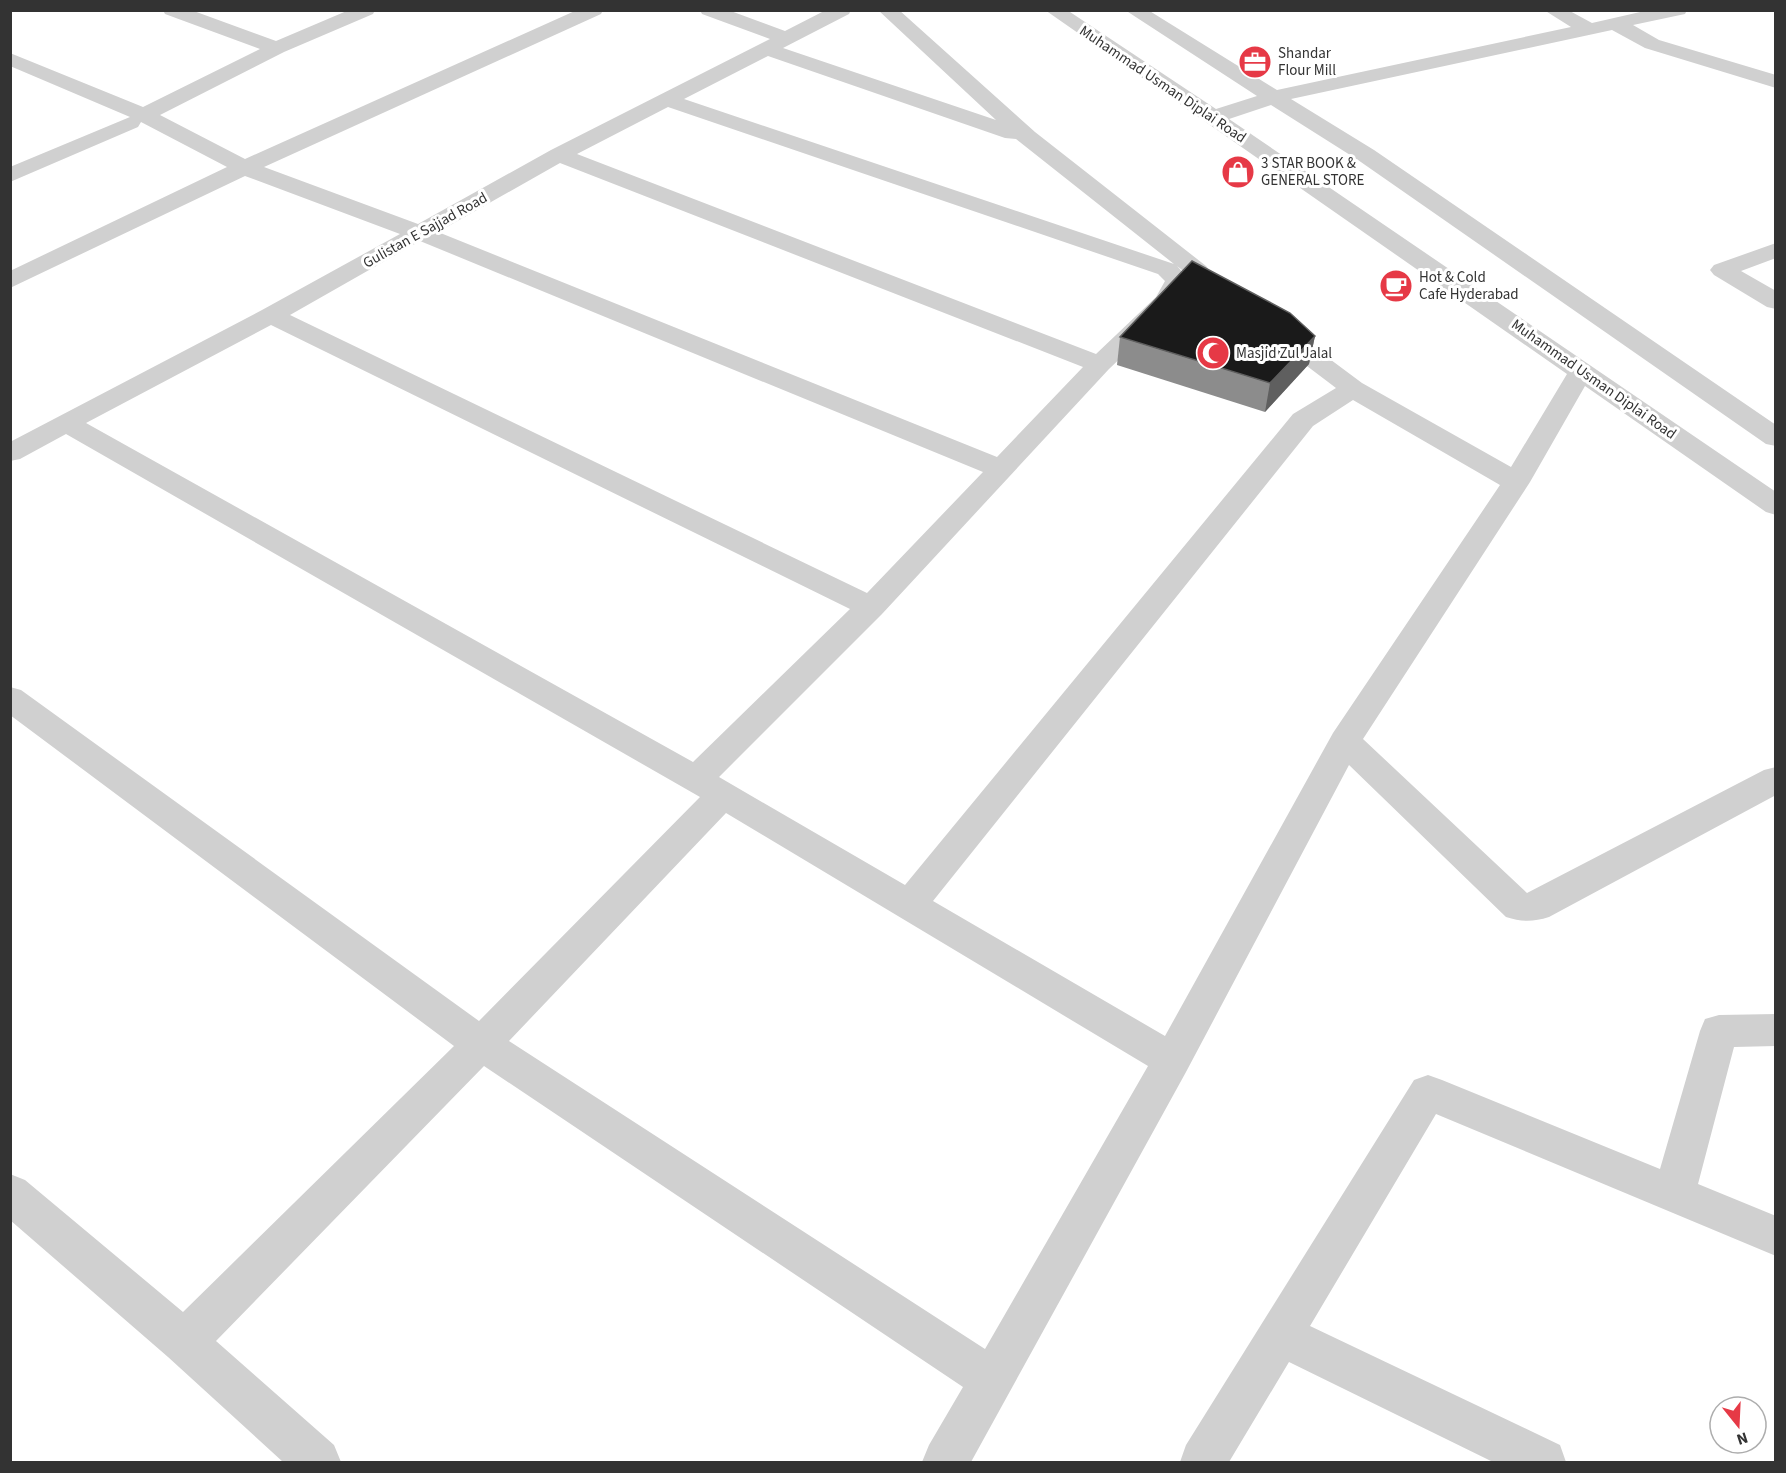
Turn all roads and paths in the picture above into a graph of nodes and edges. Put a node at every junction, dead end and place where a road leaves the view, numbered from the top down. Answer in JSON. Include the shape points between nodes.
{"nodes":[{"id":1,"x":172,"y":10,"type":"edge"},
{"id":2,"x":366,"y":10,"type":"edge"},
{"id":3,"x":594,"y":10,"type":"edge"},
{"id":4,"x":709,"y":10,"type":"edge"},
{"id":5,"x":842,"y":10,"type":"edge"},
{"id":6,"x":887,"y":10,"type":"edge"},
{"id":7,"x":1054,"y":10,"type":"edge"},
{"id":8,"x":1134,"y":10,"type":"edge"},
{"id":9,"x":1553,"y":10,"type":"edge"},
{"id":10,"x":1678,"y":10,"type":"edge"},
{"id":11,"x":1616,"y":24,"type":"junction"},
{"id":12,"x":1589,"y":30,"type":"junction"},
{"id":13,"x":778,"y":44,"type":"junction"},
{"id":14,"x":277,"y":48,"type":"junction"},
{"id":15,"x":18,"y":69,"type":"edge"},
{"id":16,"x":1776,"y":82,"type":"edge"},
{"id":17,"x":1274,"y":98,"type":"junction"},
{"id":18,"x":666,"y":100,"type":"junction"},
{"id":19,"x":1213,"y":117,"type":"junction"},
{"id":20,"x":138,"y":119,"type":"junction"},
{"id":21,"x":1026,"y":137,"type":"junction"},
{"id":22,"x":559,"y":155,"type":"junction"},
{"id":23,"x":245,"y":168,"type":"junction"},
{"id":24,"x":10,"y":175,"type":"edge"},
{"id":25,"x":420,"y":233,"type":"junction"},
{"id":26,"x":1776,"y":250,"type":"edge"},
{"id":27,"x":10,"y":281,"type":"edge"},
{"id":28,"x":1212,"y":282,"type":"edge"},
{"id":29,"x":1776,"y":302,"type":"edge"},
{"id":30,"x":271,"y":315,"type":"junction"},
{"id":31,"x":1259,"y":318,"type":"edge"},
{"id":32,"x":1100,"y":364,"type":"junction"},
{"id":33,"x":1582,"y":370,"type":"junction"},
{"id":34,"x":1353,"y":389,"type":"junction"},
{"id":35,"x":66,"y":423,"type":"junction"},
{"id":36,"x":1776,"y":438,"type":"edge"},
{"id":37,"x":10,"y":453,"type":"edge"},
{"id":38,"x":1001,"y":469,"type":"junction"},
{"id":39,"x":1516,"y":482,"type":"junction"},
{"id":40,"x":1776,"y":506,"type":"edge"},
{"id":41,"x":871,"y":607,"type":"junction"},
{"id":42,"x":10,"y":698,"type":"edge"},
{"id":43,"x":1345,"y":741,"type":"junction"},
{"id":44,"x":1776,"y":779,"type":"edge"},
{"id":45,"x":709,"y":787,"type":"junction"},
{"id":46,"x":908,"y":906,"type":"junction"},
{"id":47,"x":1776,"y":1030,"type":"edge"},
{"id":48,"x":482,"y":1043,"type":"junction"},
{"id":49,"x":1172,"y":1060,"type":"junction"},
{"id":50,"x":10,"y":1193,"type":"edge"},
{"id":51,"x":1674,"y":1194,"type":"junction"},
{"id":52,"x":1776,"y":1236,"type":"edge"},
{"id":53,"x":1280,"y":1335,"type":"junction"},
{"id":54,"x":184,"y":1342,"type":"junction"},
{"id":55,"x":993,"y":1380,"type":"junction"},
{"id":56,"x":317,"y":1462,"type":"edge"},
{"id":57,"x":946,"y":1462,"type":"edge"},
{"id":58,"x":1203,"y":1462,"type":"edge"},
{"id":59,"x":1543,"y":1462,"type":"edge"}],
"edges":[{"from":1,"to":14,"type":"street"},
{"from":2,"to":14,"type":"street"},
{"from":3,"to":23,"type":"street"},
{"from":4,"to":13,"type":"street"},
{"from":5,"to":13,"type":"street","name":"Gulistan E Sajjad Road"},
{"from":6,"to":21,"type":"street"},
{"from":7,"to":19,"type":"street","name":"Muhammad Usman Diplai Road"},
{"from":8,"to":17,"type":"street"},
{"from":9,"to":12,"type":"street"},
{"from":10,"to":11,"type":"street"},
{"from":11,"to":12,"type":"street"},
{"from":11,"to":16,"type":"street","via":[[1652,44]]},
{"from":12,"to":17,"type":"street"},
{"from":13,"to":18,"type":"street","name":"Gulistan E Sajjad Road"},
{"from":13,"to":21,"type":"street"},
{"from":14,"to":20,"type":"street"},
{"from":15,"to":20,"type":"street"},
{"from":17,"to":19,"type":"street"},
{"from":17,"to":36,"type":"street","via":[[1366,155]]},
{"from":18,"to":22,"type":"street","name":"Gulistan E Sajjad Road"},
{"from":18,"to":32,"type":"street","via":[[1166,269],[1178,280],[1173,291]]},
{"from":19,"to":33,"type":"street","name":"Muhammad Usman Diplai Road"},
{"from":20,"to":23,"type":"street"},
{"from":20,"to":24,"type":"street"},
{"from":21,"to":28,"type":"street"},
{"from":22,"to":25,"type":"street","name":"Gulistan E Sajjad Road"},
{"from":22,"to":32,"type":"street"},
{"from":23,"to":25,"type":"street"},
{"from":23,"to":27,"type":"street"},
{"from":25,"to":30,"type":"street","name":"Gulistan E Sajjad Road"},
{"from":25,"to":38,"type":"street"},
{"from":26,"to":29,"type":"street","via":[[1722,270]]},
{"from":30,"to":35,"type":"street","name":"Gulistan E Sajjad Road"},
{"from":30,"to":41,"type":"street"},
{"from":31,"to":34,"type":"street"},
{"from":32,"to":38,"type":"street"},
{"from":33,"to":39,"type":"street"},
{"from":33,"to":40,"type":"street","name":"Muhammad Usman Diplai Road"},
{"from":34,"to":39,"type":"street"},
{"from":34,"to":46,"type":"street","via":[[1303,420]]},
{"from":35,"to":37,"type":"street","name":"Gulistan E Sajjad Road"},
{"from":35,"to":45,"type":"street"},
{"from":38,"to":41,"type":"street"},
{"from":39,"to":43,"type":"street"},
{"from":41,"to":45,"type":"street"},
{"from":42,"to":48,"type":"street"},
{"from":43,"to":44,"type":"street","via":[[1519,907],[1536,907]]},
{"from":43,"to":49,"type":"street"},
{"from":45,"to":46,"type":"street"},
{"from":45,"to":48,"type":"street"},
{"from":46,"to":49,"type":"street"},
{"from":47,"to":51,"type":"street","via":[[1719,1031]]},
{"from":48,"to":54,"type":"street"},
{"from":48,"to":55,"type":"street"},
{"from":49,"to":55,"type":"street"},
{"from":50,"to":54,"type":"street"},
{"from":51,"to":52,"type":"street"},
{"from":51,"to":53,"type":"street","via":[[1428,1092]]},
{"from":53,"to":58,"type":"street"},
{"from":53,"to":59,"type":"street"},
{"from":54,"to":56,"type":"street"},
{"from":55,"to":57,"type":"street"}]}
